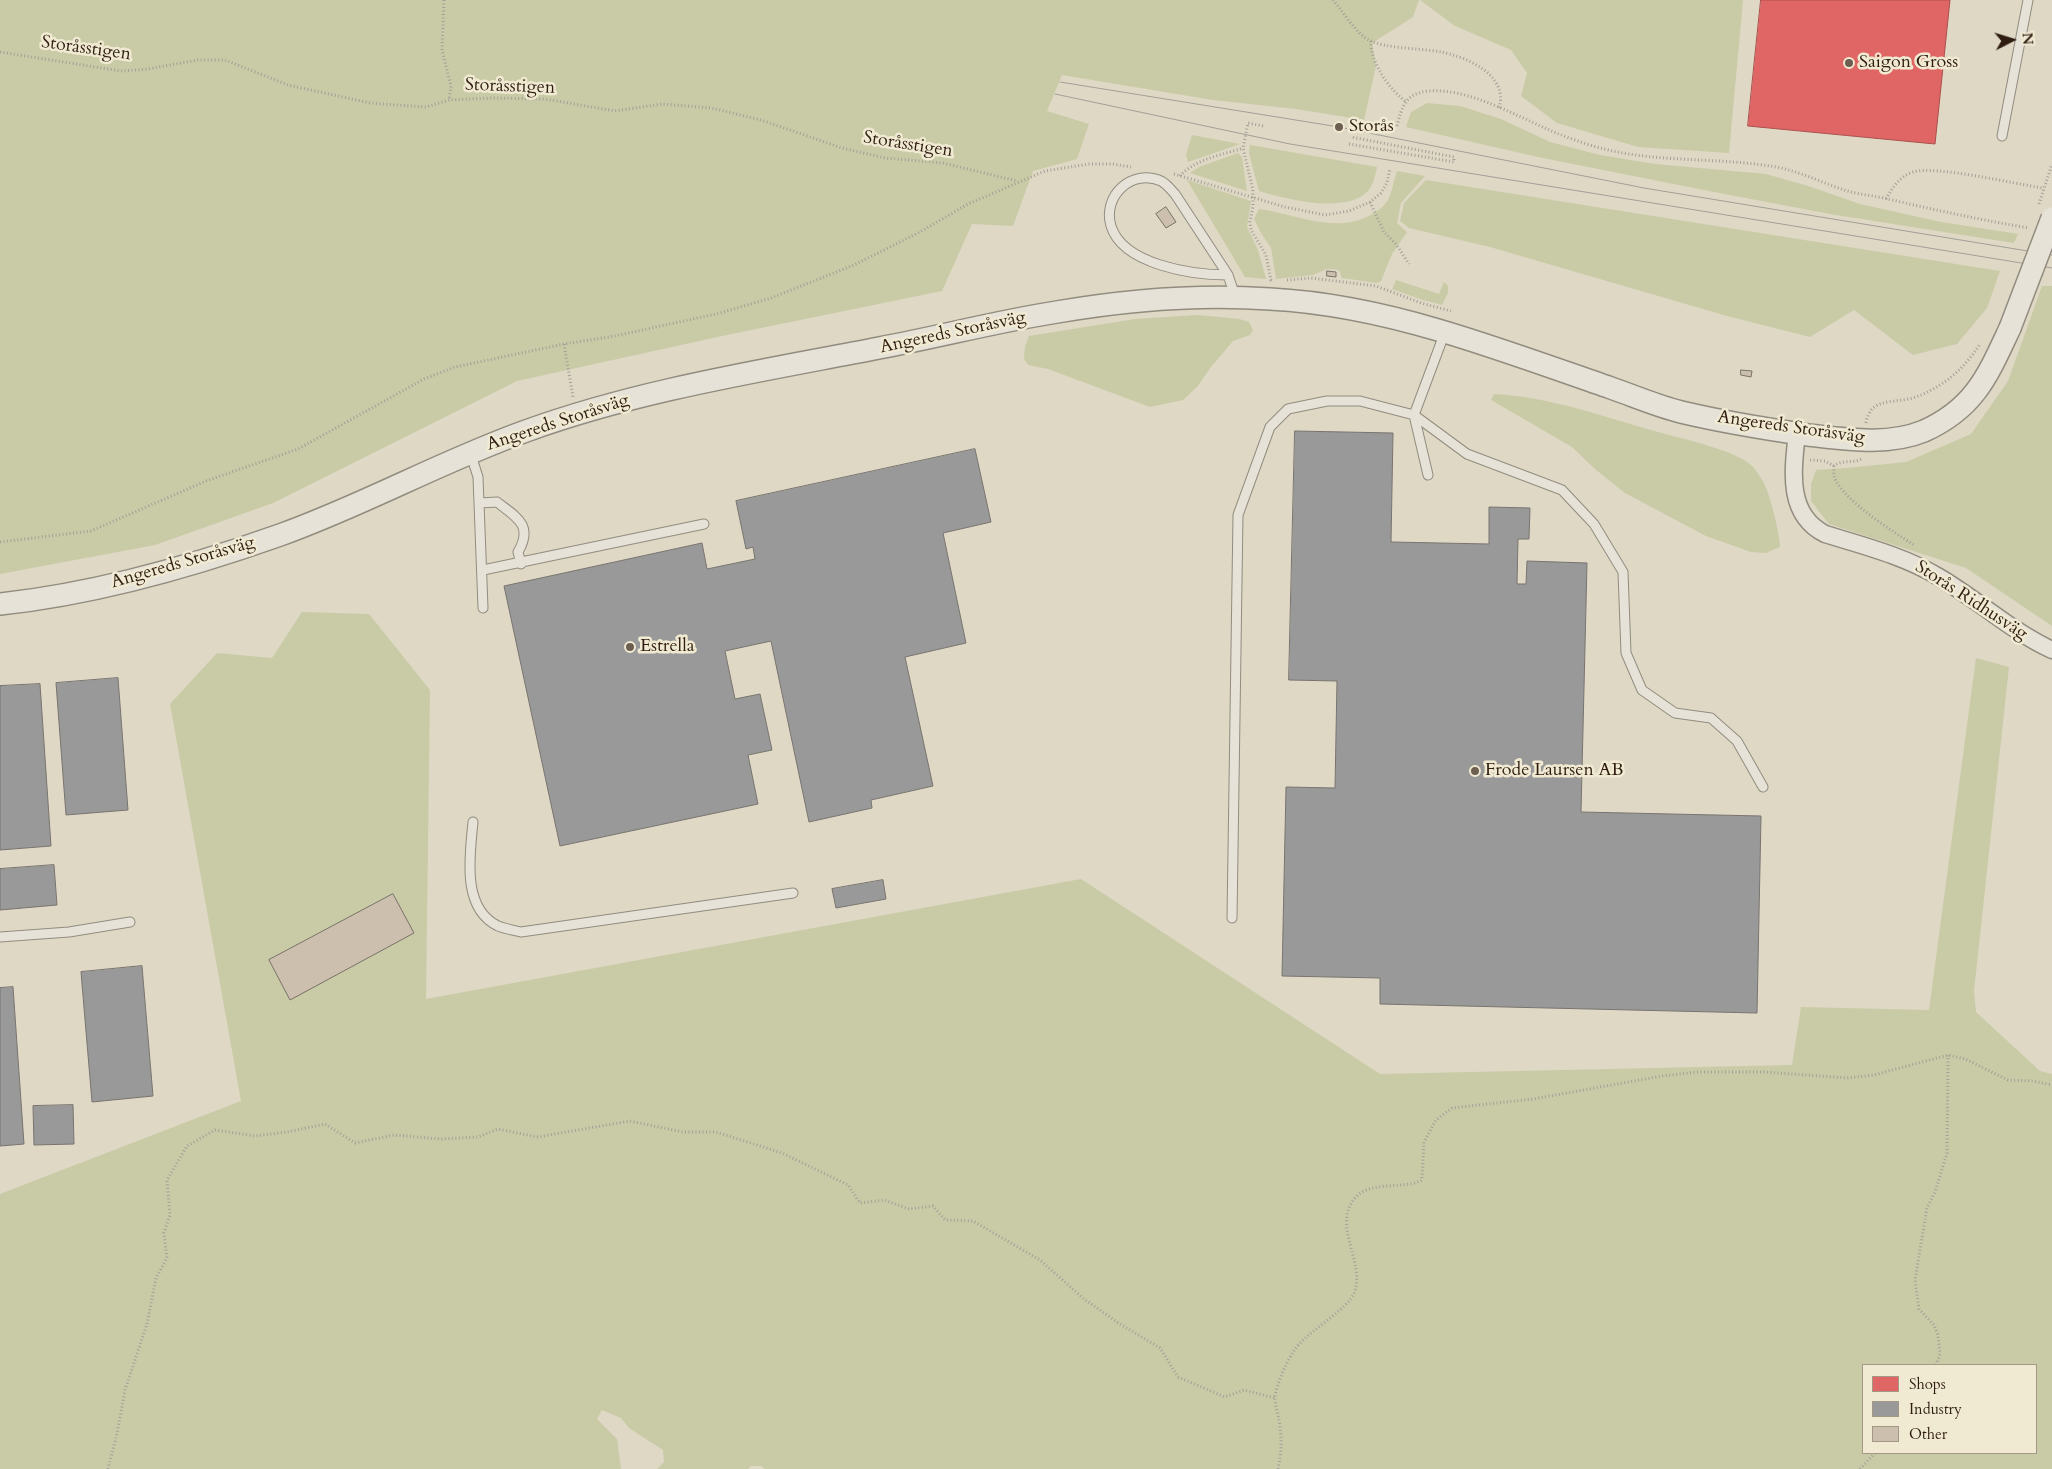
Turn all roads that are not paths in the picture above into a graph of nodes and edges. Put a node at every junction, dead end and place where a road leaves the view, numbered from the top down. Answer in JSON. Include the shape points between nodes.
{"nodes":[{"id":1,"x":2028,"y":0,"type":"edge"},
{"id":2,"x":2002,"y":136,"type":"dead end"},
{"id":3,"x":2042,"y":218,"type":"edge"},
{"id":4,"x":1228,"y":275,"type":"junction"},
{"id":5,"x":1235,"y":298,"type":"junction"},
{"id":6,"x":1445,"y":332,"type":"junction"},
{"id":7,"x":1414,"y":415,"type":"junction"},
{"id":8,"x":1797,"y":433,"type":"junction"},
{"id":9,"x":470,"y":452,"type":"junction"},
{"id":10,"x":1428,"y":475,"type":"dead end"},
{"id":11,"x":480,"y":503,"type":"junction"},
{"id":12,"x":704,"y":524,"type":"dead end"},
{"id":13,"x":521,"y":564,"type":"junction"},
{"id":14,"x":483,"y":570,"type":"junction"},
{"id":15,"x":0,"y":604,"type":"edge"},
{"id":16,"x":483,"y":608,"type":"dead end"},
{"id":17,"x":2052,"y":650,"type":"edge"},
{"id":18,"x":1763,"y":788,"type":"dead end"},
{"id":19,"x":473,"y":822,"type":"dead end"},
{"id":20,"x":793,"y":893,"type":"dead end"},
{"id":21,"x":1232,"y":918,"type":"dead end"},
{"id":22,"x":130,"y":922,"type":"dead end"},
{"id":23,"x":0,"y":937,"type":"edge"}],
"edges":[{"from":1,"to":2,"type":"lane"},
{"from":3,"to":8,"type":"street","name":"Angereds Storåsväg","bridge":true,"via":[[2010,328],[1986,379],[1960,409],[1920,433],[1903,438],[1865,440]]},
{"from":4,"to":4,"type":"lane","via":[[1203,275],[1170,267],[1126,248],[1111,225],[1110,210],[1120,187],[1130,180],[1145,178],[1168,186]]},
{"from":4,"to":5,"type":"lane"},
{"from":5,"to":6,"type":"street","name":"Angereds Storåsväg","via":[[1271,299],[1366,311]]},
{"from":5,"to":9,"type":"street","name":"Angereds Storåsväg","via":[[1132,302],[1057,312],[661,392],[576,414]]},
{"from":6,"to":7,"type":"lane"},
{"from":6,"to":8,"type":"street","name":"Angereds Storåsväg","via":[[1677,411]]},
{"from":7,"to":10,"type":"lane"},
{"from":7,"to":18,"type":"lane","via":[[1467,454],[1562,490],[1594,524],[1623,572],[1626,653],[1642,690],[1675,713],[1711,718],[1737,741]]},
{"from":7,"to":21,"type":"lane","via":[[1360,402],[1327,401],[1288,409],[1270,427],[1238,515]]},
{"from":8,"to":17,"type":"street","name":"Storås Ridhusväg","via":[[1794,482],[1797,504],[1814,528],[1916,564],[2016,631]]},
{"from":9,"to":11,"type":"lane","name":"Angereds Storåsväg","via":[[478,477]]},
{"from":9,"to":15,"type":"street","name":"Angereds Storåsväg","via":[[274,537],[176,568],[100,587]]},
{"from":11,"to":13,"type":"lane","via":[[496,502],[521,522],[525,530],[524,542],[518,552]]},
{"from":11,"to":14,"type":"lane","name":"Angereds Storåsväg"},
{"from":12,"to":13,"type":"lane"},
{"from":13,"to":14,"type":"lane"},
{"from":14,"to":16,"type":"lane","name":"Angereds Storåsväg"},
{"from":19,"to":20,"type":"lane","via":[[470,866],[472,887],[480,910],[498,926],[521,932]]},
{"from":22,"to":23,"type":"lane","via":[[70,932]]}]}
